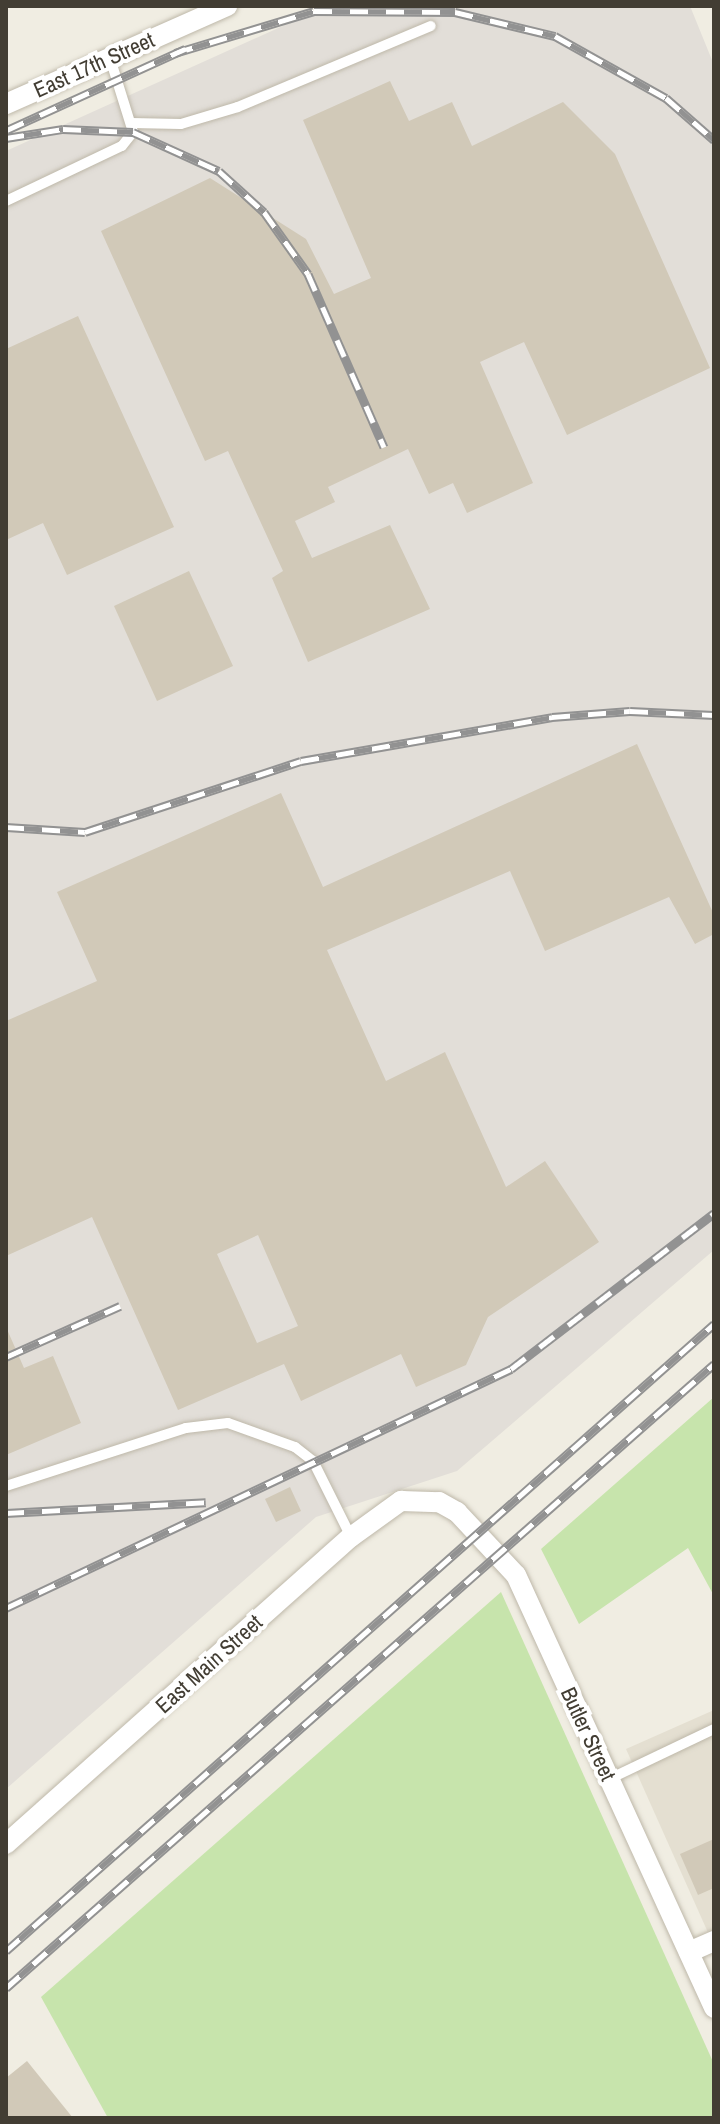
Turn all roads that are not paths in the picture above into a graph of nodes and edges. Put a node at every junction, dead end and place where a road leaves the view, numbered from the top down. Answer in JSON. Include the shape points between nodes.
{"nodes":[{"id":1,"x":225,"y":6,"type":"edge"},
{"id":2,"x":431,"y":26,"type":"dead end"},
{"id":3,"x":110,"y":58,"type":"junction"},
{"id":4,"x":6,"y":104,"type":"edge"},
{"id":5,"x":131,"y":123,"type":"junction"},
{"id":6,"x":6,"y":201,"type":"edge"},
{"id":7,"x":6,"y":1486,"type":"edge"},
{"id":8,"x":419,"y":1498,"type":"joint"},
{"id":9,"x":351,"y":1537,"type":"junction"},
{"id":10,"x":714,"y":1729,"type":"edge"},
{"id":11,"x":609,"y":1779,"type":"junction"},
{"id":12,"x":6,"y":1844,"type":"edge"},
{"id":13,"x":714,"y":1941,"type":"edge"},
{"id":14,"x":689,"y":1952,"type":"junction"},
{"id":15,"x":714,"y":2008,"type":"edge"}],
"edges":[{"from":1,"to":3,"type":"street","name":"East 17th Street"},
{"from":2,"to":5,"type":"lane","via":[[238,107],[181,124]]},
{"from":3,"to":4,"type":"street","name":"East 17th Street"},
{"from":3,"to":5,"type":"lane"},
{"from":5,"to":6,"type":"lane","via":[[133,132],[122,146]]},
{"from":7,"to":9,"type":"lane","via":[[186,1428],[228,1423],[295,1447],[313,1461]]},
{"from":8,"to":9,"type":"street","name":"East Main Street","via":[[401,1501]]},
{"from":8,"to":11,"type":"street","name":"Butler Street","via":[[457,1512],[507,1561]]},
{"from":9,"to":12,"type":"street","name":"East Main Street"},
{"from":10,"to":11,"type":"lane"},
{"from":11,"to":14,"type":"street","name":"Butler Street"},
{"from":13,"to":14,"type":"street"},
{"from":14,"to":15,"type":"street","name":"Butler Street"}]}
